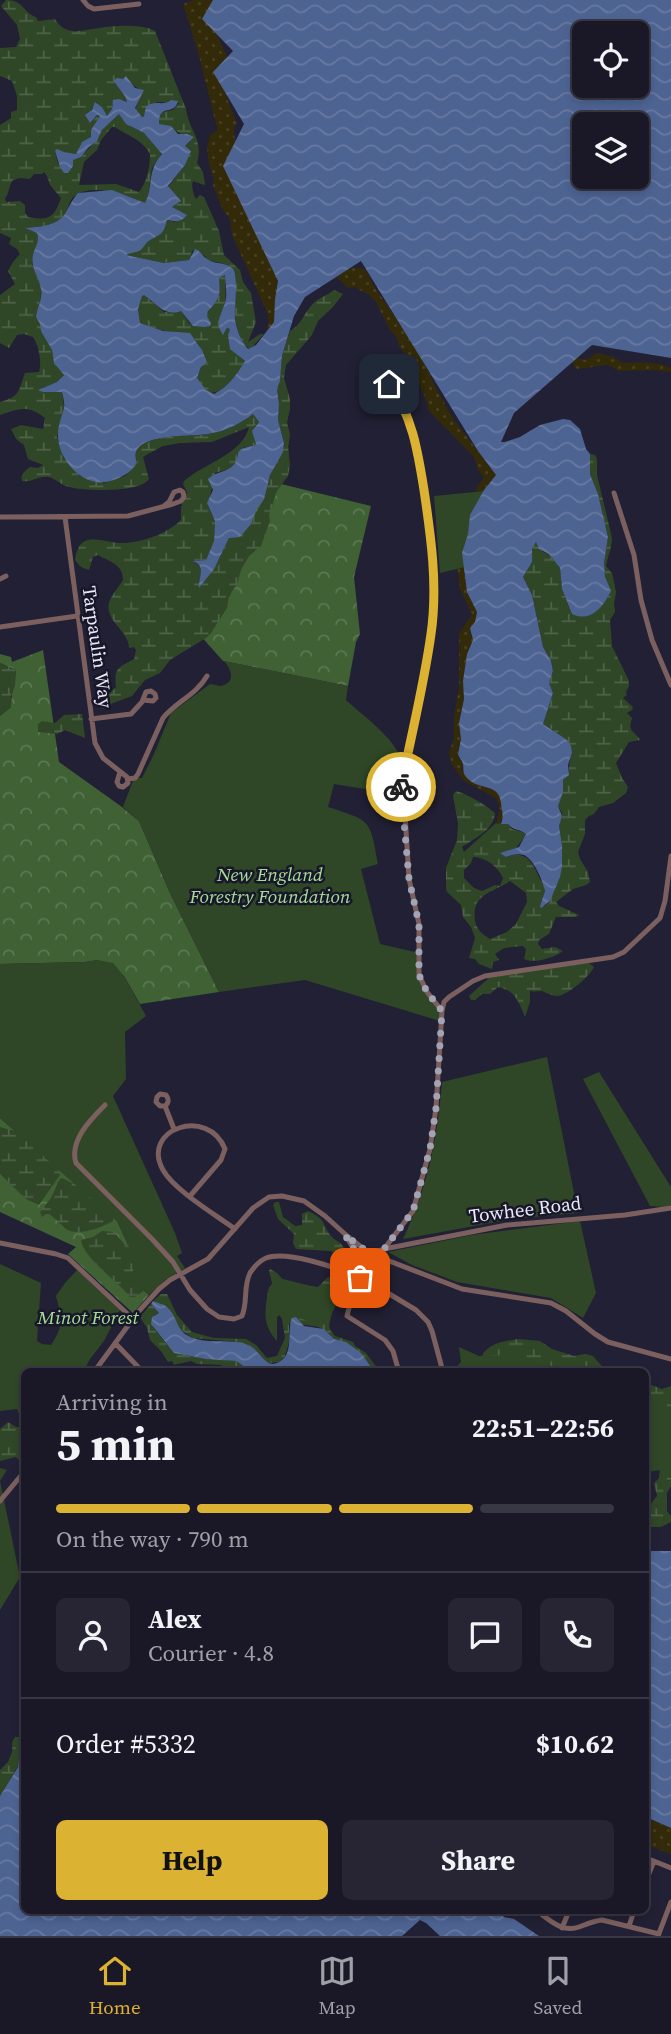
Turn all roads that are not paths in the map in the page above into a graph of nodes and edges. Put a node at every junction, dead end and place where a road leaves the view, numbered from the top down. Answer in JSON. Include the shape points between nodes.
{"nodes":[{"id":1,"x":83,"y":0,"type":"edge"},
{"id":2,"x":137,"y":2,"type":"edge"},
{"id":3,"x":370,"y":367,"type":"dead end"},
{"id":4,"x":614,"y":493,"type":"dead end"},
{"id":5,"x":164,"y":506,"type":"dead end"},
{"id":6,"x":0,"y":517,"type":"edge"},
{"id":7,"x":65,"y":517,"type":"junction"},
{"id":8,"x":77,"y":616,"type":"junction"},
{"id":9,"x":0,"y":627,"type":"edge"},
{"id":10,"x":207,"y":676,"type":"dead end"},
{"id":11,"x":671,"y":685,"type":"edge"},
{"id":12,"x":144,"y":701,"type":"dead end"},
{"id":13,"x":91,"y":719,"type":"junction"},
{"id":14,"x":120,"y":772,"type":"junction"},
{"id":15,"x":128,"y":779,"type":"junction"},
{"id":16,"x":671,"y":856,"type":"edge"},
{"id":17,"x":669,"y":890,"type":"edge"},
{"id":18,"x":442,"y":1011,"type":"junction"},
{"id":19,"x":105,"y":1105,"type":"dead end"},
{"id":20,"x":165,"y":1106,"type":"dead end"},
{"id":21,"x":174,"y":1129,"type":"junction"},
{"id":22,"x":190,"y":1196,"type":"junction"},
{"id":23,"x":668,"y":1209,"type":"edge"},
{"id":24,"x":671,"y":1216,"type":"edge"},
{"id":25,"x":235,"y":1229,"type":"junction"},
{"id":26,"x":345,"y":1235,"type":"junction"},
{"id":27,"x":0,"y":1243,"type":"edge"},
{"id":28,"x":384,"y":1249,"type":"junction"},
{"id":29,"x":369,"y":1253,"type":"junction"},
{"id":30,"x":364,"y":1265,"type":"junction"},
{"id":31,"x":181,"y":1274,"type":"junction"},
{"id":32,"x":356,"y":1276,"type":"junction"},
{"id":33,"x":376,"y":1286,"type":"junction"},
{"id":34,"x":133,"y":1319,"type":"junction"},
{"id":35,"x":115,"y":1343,"type":"junction"},
{"id":36,"x":671,"y":1359,"type":"edge"},
{"id":37,"x":97,"y":1368,"type":"edge"},
{"id":38,"x":139,"y":1368,"type":"edge"},
{"id":39,"x":398,"y":1368,"type":"edge"},
{"id":40,"x":442,"y":1368,"type":"edge"},
{"id":41,"x":21,"y":1476,"type":"edge"},
{"id":42,"x":0,"y":1501,"type":"edge"},
{"id":43,"x":649,"y":1859,"type":"edge"},
{"id":44,"x":654,"y":1861,"type":"junction"},
{"id":45,"x":671,"y":1868,"type":"edge"},
{"id":46,"x":649,"y":1874,"type":"edge"},
{"id":47,"x":671,"y":1902,"type":"edge"},
{"id":48,"x":541,"y":1914,"type":"edge"},
{"id":49,"x":568,"y":1914,"type":"edge"},
{"id":50,"x":601,"y":1914,"type":"edge"},
{"id":51,"x":633,"y":1914,"type":"edge"},
{"id":52,"x":599,"y":1920,"type":"junction"},
{"id":53,"x":629,"y":1926,"type":"junction"},
{"id":54,"x":562,"y":1928,"type":"junction"},
{"id":55,"x":658,"y":1935,"type":"edge"}],
"edges":[{"from":1,"to":2,"type":"street","via":[[94,9]]},
{"from":3,"to":18,"type":"street","via":[[389,384],[407,416],[429,529],[431,633],[400,790],[409,879],[419,924],[419,975]]},
{"from":4,"to":11,"type":"street","via":[[634,555],[652,640]]},
{"from":5,"to":7,"type":"street","via":[[128,516]]},
{"from":6,"to":7,"type":"street"},
{"from":7,"to":8,"type":"street","name":"Tarpaulin Way"},
{"from":8,"to":9,"type":"street"},
{"from":8,"to":13,"type":"street","name":"Tarpaulin Way"},
{"from":10,"to":15,"type":"street","via":[[163,718],[138,774]]},
{"from":12,"to":13,"type":"street","via":[[156,698],[153,691],[146,692],[131,714]]},
{"from":13,"to":14,"type":"street","name":"Tarpaulin Way","via":[[97,750]]},
{"from":14,"to":15,"type":"street","name":"Tarpaulin Way"},
{"from":14,"to":15,"type":"street","name":"Tarpaulin Way","via":[[119,786],[126,785]]},
{"from":16,"to":17,"type":"street"},
{"from":17,"to":18,"type":"street","via":[[660,918],[621,955],[485,976],[449,997]]},
{"from":18,"to":28,"type":"street","via":[[430,1149],[413,1211]]},
{"from":19,"to":31,"type":"street","via":[[76,1142],[75,1163]]},
{"from":20,"to":21,"type":"street"},
{"from":21,"to":22,"type":"street","via":[[162,1143],[160,1163],[166,1175]]},
{"from":21,"to":22,"type":"street","via":[[202,1127],[224,1146],[223,1157]]},
{"from":22,"to":25,"type":"street"},
{"from":23,"to":24,"type":"street"},
{"from":23,"to":28,"type":"street","name":"Towhee Road","via":[[507,1225]]},
{"from":25,"to":26,"type":"street","via":[[259,1203],[275,1195],[303,1201]]},
{"from":25,"to":31,"type":"street","via":[[210,1257]]},
{"from":26,"to":29,"type":"street"},
{"from":26,"to":30,"type":"street"},
{"from":27,"to":34,"type":"street","via":[[68,1258]]},
{"from":28,"to":29,"type":"street","name":"Towhee Road"},
{"from":29,"to":36,"type":"street","via":[[462,1289],[551,1303],[608,1342]]},
{"from":30,"to":32,"type":"street"},
{"from":30,"to":33,"type":"street"},
{"from":31,"to":32,"type":"street","via":[[192,1293],[214,1314],[234,1319],[243,1314],[248,1277],[267,1258],[311,1261]]},
{"from":31,"to":34,"type":"street","via":[[159,1289]]},
{"from":32,"to":33,"type":"street"},
{"from":32,"to":39,"type":"street","via":[[347,1316],[385,1339]]},
{"from":33,"to":40,"type":"street","via":[[428,1322]]},
{"from":34,"to":35,"type":"street"},
{"from":35,"to":37,"type":"street"},
{"from":35,"to":38,"type":"street"},
{"from":41,"to":42,"type":"street"},
{"from":43,"to":44,"type":"street"},
{"from":44,"to":45,"type":"street"},
{"from":44,"to":46,"type":"street"},
{"from":47,"to":55,"type":"street"},
{"from":48,"to":54,"type":"street"},
{"from":49,"to":54,"type":"street"},
{"from":50,"to":52,"type":"street"},
{"from":51,"to":53,"type":"street"},
{"from":52,"to":53,"type":"street"},
{"from":52,"to":54,"type":"street"},
{"from":53,"to":55,"type":"street"}]}
